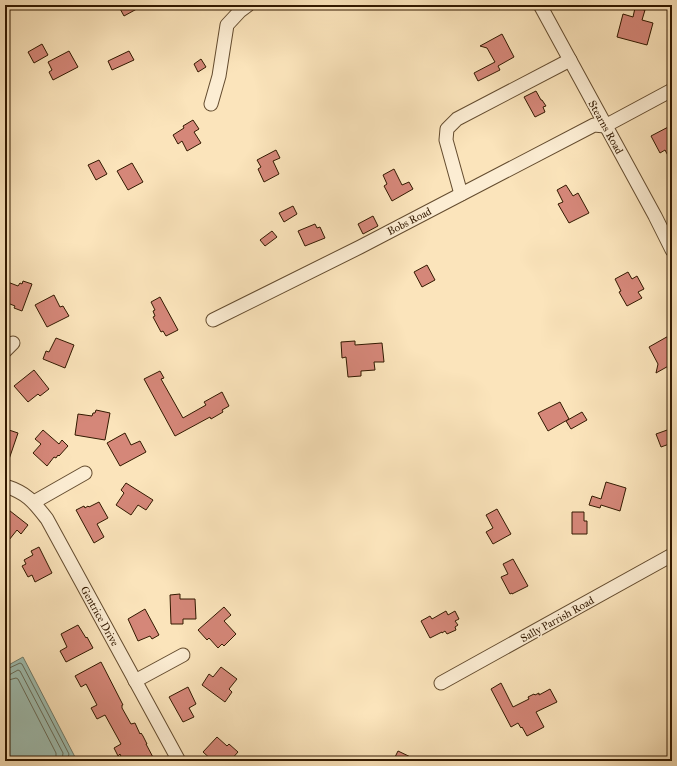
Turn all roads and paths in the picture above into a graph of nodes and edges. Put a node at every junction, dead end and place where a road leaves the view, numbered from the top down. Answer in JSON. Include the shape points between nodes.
{"nodes":[{"id":1,"x":248,"y":5,"type":"edge"},
{"id":2,"x":540,"y":5,"type":"edge"},
{"id":3,"x":570,"y":60,"type":"junction"},
{"id":4,"x":672,"y":90,"type":"edge"},
{"id":5,"x":212,"y":104,"type":"dead end"},
{"id":6,"x":605,"y":126,"type":"junction"},
{"id":7,"x":461,"y":194,"type":"junction"},
{"id":8,"x":672,"y":250,"type":"edge"},
{"id":9,"x":213,"y":320,"type":"dead end"},
{"id":10,"x":85,"y":473,"type":"dead end"},
{"id":11,"x":5,"y":486,"type":"edge"},
{"id":12,"x":34,"y":502,"type":"junction"},
{"id":13,"x":672,"y":554,"type":"edge"},
{"id":14,"x":183,"y":655,"type":"dead end"},
{"id":15,"x":135,"y":681,"type":"junction"},
{"id":16,"x":441,"y":683,"type":"dead end"},
{"id":17,"x":179,"y":761,"type":"edge"}],
"edges":[{"from":1,"to":5,"type":"street","via":[[227,25]]},
{"from":2,"to":3,"type":"street","name":"Stearns Road"},
{"from":3,"to":6,"type":"street","name":"Stearns Road"},
{"from":3,"to":7,"type":"street","via":[[457,119],[447,129],[446,140]]},
{"from":4,"to":6,"type":"street","name":"Bobs Road"},
{"from":6,"to":7,"type":"street","name":"Bobs Road","via":[[594,126]]},
{"from":6,"to":8,"type":"street","name":"Stearns Road"},
{"from":7,"to":9,"type":"street","name":"Bobs Road"},
{"from":10,"to":12,"type":"street"},
{"from":11,"to":12,"type":"street","name":"Gentrice Drive","via":[[20,491]]},
{"from":12,"to":15,"type":"street","name":"Gentrice Drive","via":[[47,518]]},
{"from":13,"to":16,"type":"street","name":"Sally Parrish Road"},
{"from":14,"to":15,"type":"street"},
{"from":15,"to":17,"type":"street","name":"Gentrice Drive"}]}
